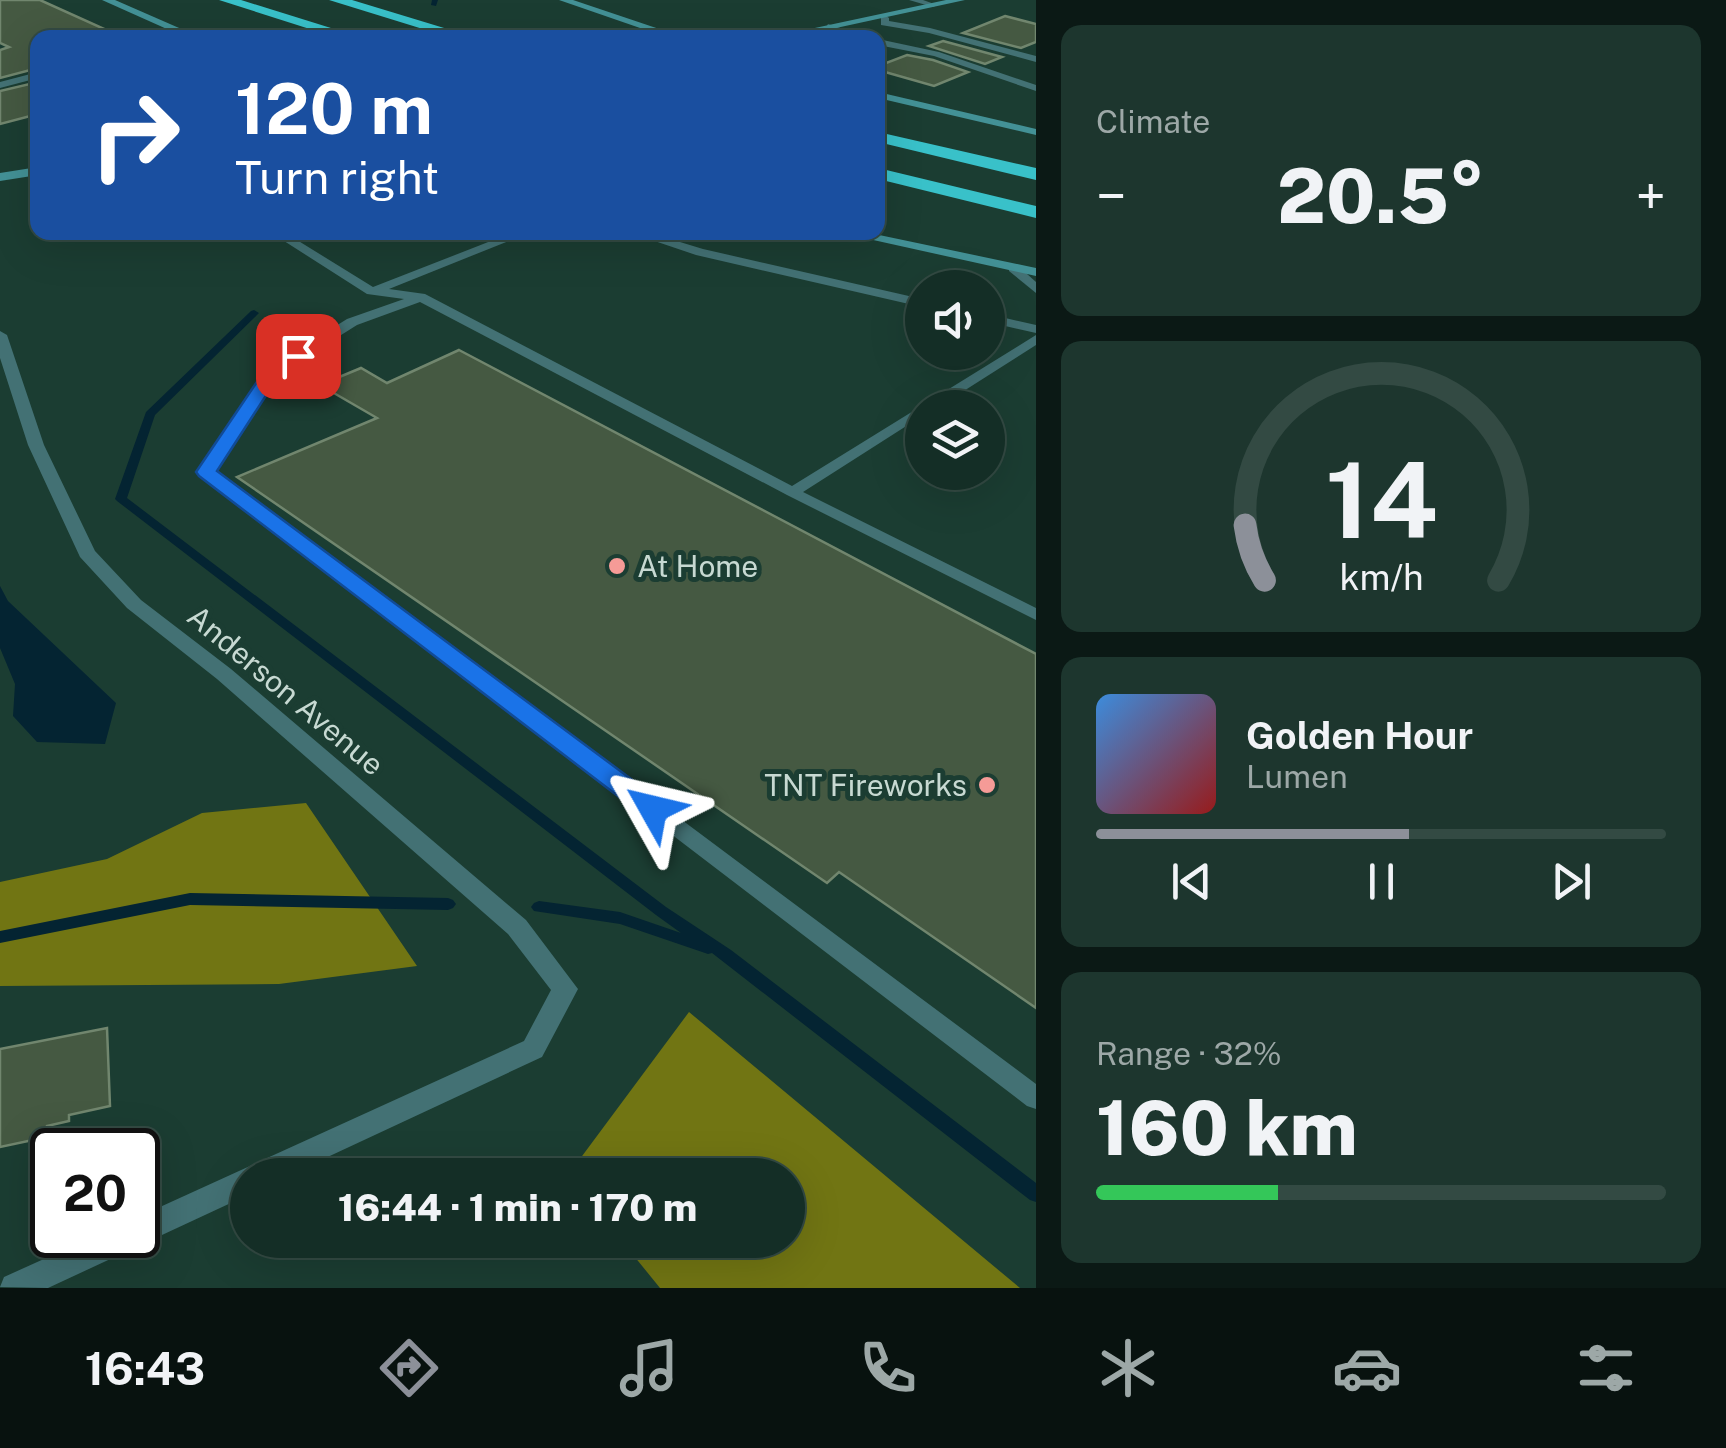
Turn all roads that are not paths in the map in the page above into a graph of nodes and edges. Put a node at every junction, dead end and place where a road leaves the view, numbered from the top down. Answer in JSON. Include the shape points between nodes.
{"nodes":[{"id":1,"x":107,"y":0,"type":"edge"},
{"id":2,"x":226,"y":0,"type":"edge"},
{"id":3,"x":336,"y":0,"type":"edge"},
{"id":4,"x":393,"y":0,"type":"edge"},
{"id":5,"x":564,"y":0,"type":"edge"},
{"id":6,"x":913,"y":0,"type":"edge"},
{"id":7,"x":960,"y":0,"type":"edge"},
{"id":8,"x":934,"y":6,"type":"junction"},
{"id":9,"x":883,"y":17,"type":"junction"},
{"id":10,"x":828,"y":26,"type":"junction"},
{"id":11,"x":174,"y":30,"type":"edge"},
{"id":12,"x":329,"y":30,"type":"edge"},
{"id":13,"x":442,"y":30,"type":"edge"},
{"id":14,"x":462,"y":30,"type":"edge"},
{"id":15,"x":656,"y":30,"type":"edge"},
{"id":16,"x":809,"y":30,"type":"edge"},
{"id":17,"x":839,"y":30,"type":"edge"},
{"id":18,"x":885,"y":43,"type":"edge"},
{"id":19,"x":1036,"y":59,"type":"edge"},
{"id":20,"x":30,"y":77,"type":"edge"},
{"id":21,"x":0,"y":85,"type":"edge"},
{"id":22,"x":1036,"y":88,"type":"edge"},
{"id":23,"x":885,"y":98,"type":"edge"},
{"id":24,"x":1036,"y":132,"type":"edge"},
{"id":25,"x":885,"y":139,"type":"edge"},
{"id":26,"x":30,"y":171,"type":"edge"},
{"id":27,"x":1036,"y":174,"type":"edge"},
{"id":28,"x":885,"y":176,"type":"edge"},
{"id":29,"x":0,"y":177,"type":"edge"},
{"id":30,"x":1036,"y":212,"type":"edge"},
{"id":31,"x":288,"y":240,"type":"edge"},
{"id":32,"x":505,"y":240,"type":"edge"},
{"id":33,"x":659,"y":240,"type":"edge"},
{"id":34,"x":881,"y":240,"type":"edge"},
{"id":35,"x":1013,"y":268,"type":"junction"},
{"id":36,"x":1036,"y":272,"type":"edge"},
{"id":37,"x":1036,"y":289,"type":"edge"},
{"id":38,"x":372,"y":292,"type":"junction"},
{"id":39,"x":422,"y":297,"type":"junction"},
{"id":40,"x":905,"y":299,"type":"edge"},
{"id":41,"x":1005,"y":322,"type":"edge"},
{"id":42,"x":1036,"y":328,"type":"edge"},
{"id":43,"x":0,"y":335,"type":"edge"},
{"id":44,"x":1036,"y":339,"type":"edge"},
{"id":45,"x":955,"y":390,"type":"edge"},
{"id":46,"x":905,"y":421,"type":"edge"},
{"id":47,"x":792,"y":492,"type":"junction"},
{"id":48,"x":1036,"y":615,"type":"edge"},
{"id":49,"x":1036,"y":1098,"type":"edge"},
{"id":50,"x":297,"y":1158,"type":"edge"},
{"id":51,"x":230,"y":1188,"type":"edge"},
{"id":52,"x":160,"y":1221,"type":"edge"},
{"id":53,"x":80,"y":1258,"type":"edge"},
{"id":54,"x":15,"y":1288,"type":"edge"}],
"edges":[{"from":1,"to":11,"type":"street"},
{"from":2,"to":12,"type":"highway"},
{"from":3,"to":13,"type":"highway"},
{"from":4,"to":14,"type":"highway"},
{"from":5,"to":15,"type":"street"},
{"from":6,"to":8,"type":"lane"},
{"from":7,"to":8,"type":"street"},
{"from":8,"to":9,"type":"street"},
{"from":9,"to":10,"type":"street"},
{"from":9,"to":19,"type":"lane","via":[[884,23]]},
{"from":10,"to":16,"type":"street"},
{"from":10,"to":17,"type":"lane"},
{"from":18,"to":22,"type":"lane"},
{"from":20,"to":21,"type":"street"},
{"from":23,"to":24,"type":"street"},
{"from":25,"to":27,"type":"highway"},
{"from":26,"to":29,"type":"street"},
{"from":28,"to":30,"type":"highway"},
{"from":31,"to":38,"type":"lane"},
{"from":32,"to":38,"type":"lane"},
{"from":33,"to":40,"type":"lane"},
{"from":34,"to":35,"type":"street"},
{"from":35,"to":36,"type":"street"},
{"from":35,"to":37,"type":"lane"},
{"from":38,"to":39,"type":"lane"},
{"from":39,"to":47,"type":"lane"},
{"from":39,"to":49,"type":"lane","via":[[352,322],[272,373],[206,472]]},
{"from":41,"to":42,"type":"lane"},
{"from":43,"to":50,"type":"street","name":"Anderson Avenue","via":[[36,445],[86,553],[134,604],[517,927],[565,989],[533,1049]]},
{"from":44,"to":45,"type":"lane"},
{"from":46,"to":47,"type":"lane"},
{"from":47,"to":48,"type":"lane"},
{"from":51,"to":52,"type":"street"},
{"from":53,"to":54,"type":"street"}]}
